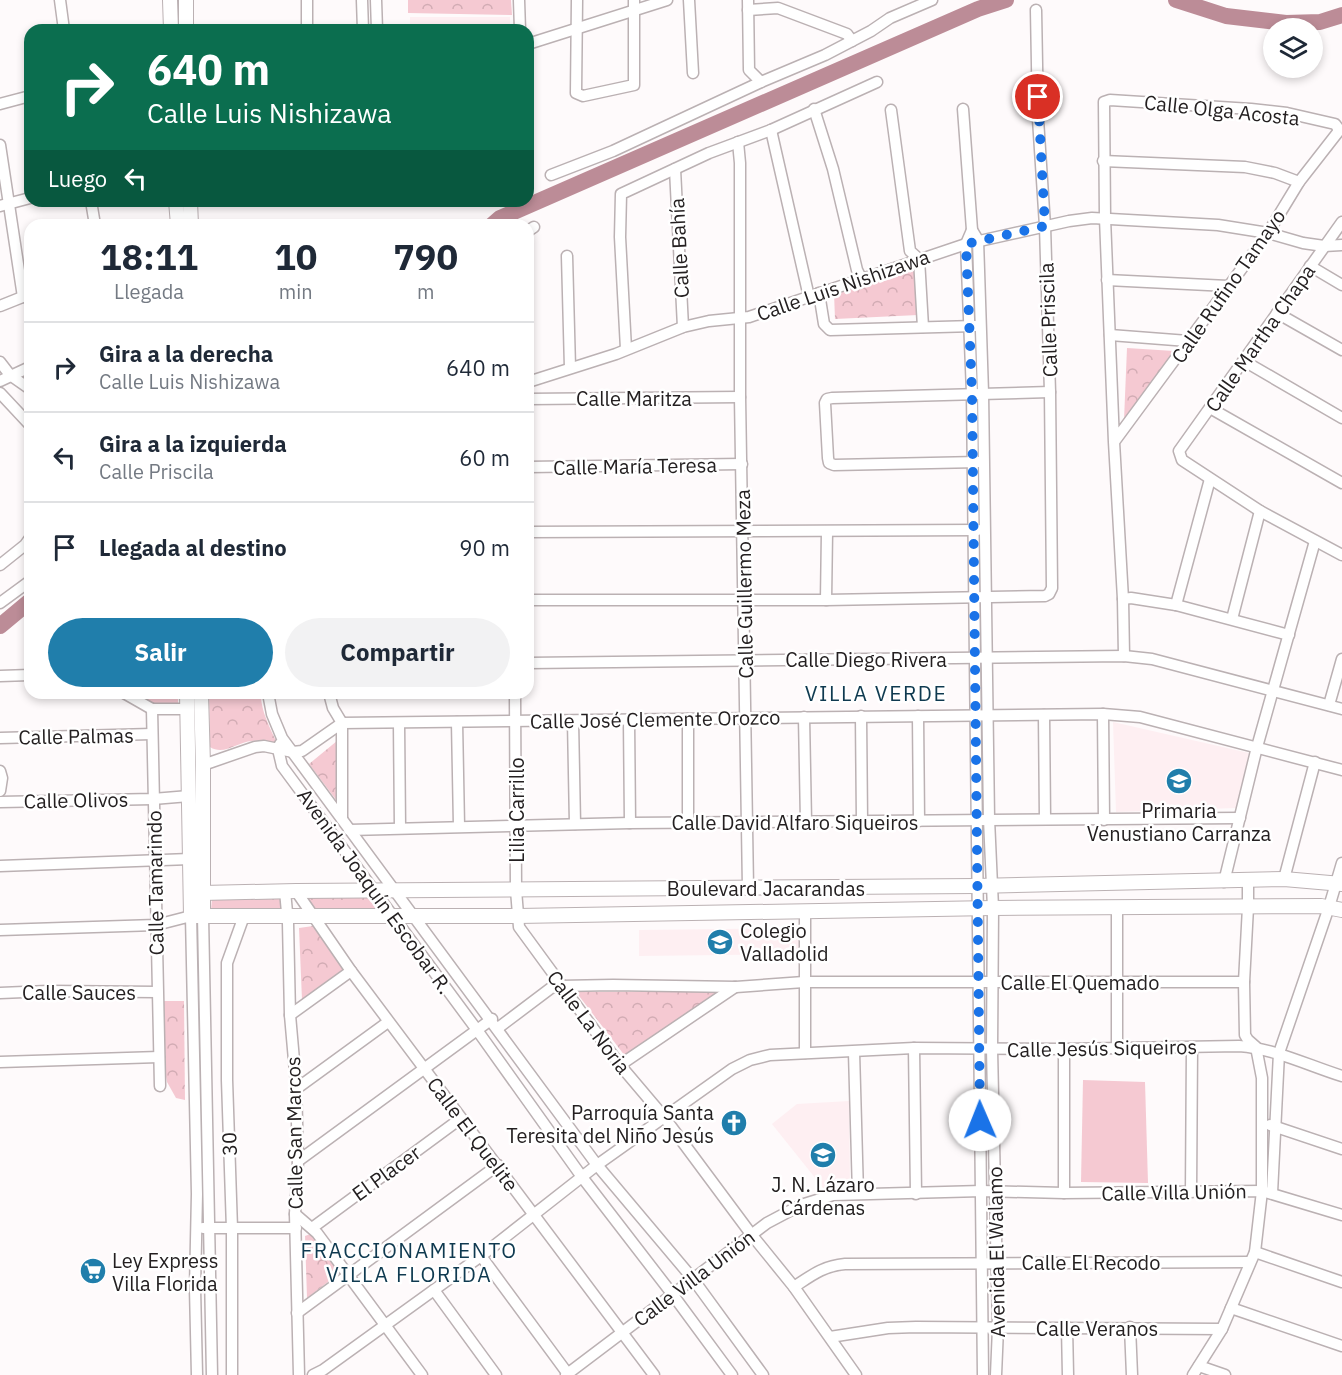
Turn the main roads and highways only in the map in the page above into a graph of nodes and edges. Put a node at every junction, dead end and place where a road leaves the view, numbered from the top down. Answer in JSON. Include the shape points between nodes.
{"nodes":[{"id":1,"x":170,"y":0,"type":"edge"},
{"id":2,"x":186,"y":0,"type":"edge"},
{"id":3,"x":171,"y":24,"type":"edge"},
{"id":4,"x":186,"y":24,"type":"edge"},
{"id":5,"x":187,"y":699,"type":"edge"},
{"id":6,"x":201,"y":699,"type":"edge"},
{"id":7,"x":1339,"y":883,"type":"edge"},
{"id":8,"x":196,"y":895,"type":"junction"},
{"id":9,"x":1336,"y":908,"type":"edge"}],
"edges":[{"from":1,"to":3,"type":"main road"},
{"from":2,"to":4,"type":"main road"},
{"from":5,"to":8,"type":"main road","via":[[190,859]]},
{"from":6,"to":8,"type":"main road","via":[[203,765]]},
{"from":7,"to":8,"type":"main road","name":"Boulevard Jacarandas","via":[[1284,879]]},
{"from":8,"to":9,"type":"main road","name":"Boulevard Jacarandas","via":[[197,916]]}]}
